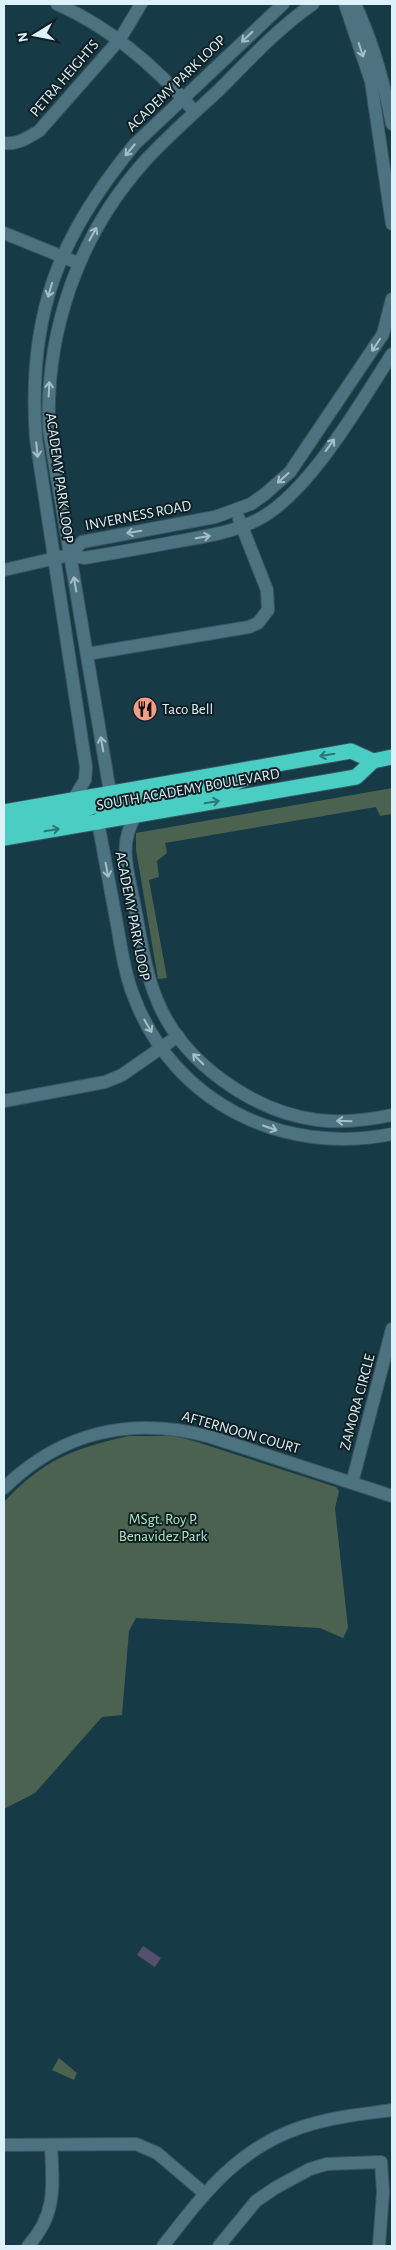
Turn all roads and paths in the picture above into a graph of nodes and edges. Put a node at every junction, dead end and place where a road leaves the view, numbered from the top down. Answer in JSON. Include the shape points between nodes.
{"nodes":[{"id":1,"x":57,"y":4,"type":"edge"},
{"id":2,"x":140,"y":4,"type":"edge"},
{"id":3,"x":283,"y":4,"type":"edge"},
{"id":4,"x":313,"y":4,"type":"edge"},
{"id":5,"x":345,"y":4,"type":"edge"},
{"id":6,"x":355,"y":4,"type":"edge"},
{"id":7,"x":120,"y":39,"type":"junction"},
{"id":8,"x":183,"y":98,"type":"junction"},
{"id":9,"x":195,"y":112,"type":"junction"},
{"id":10,"x":392,"y":124,"type":"edge"},
{"id":11,"x":4,"y":143,"type":"edge"},
{"id":12,"x":392,"y":224,"type":"edge"},
{"id":13,"x":4,"y":234,"type":"edge"},
{"id":14,"x":62,"y":256,"type":"junction"},
{"id":15,"x":78,"y":263,"type":"junction"},
{"id":16,"x":392,"y":299,"type":"edge"},
{"id":17,"x":392,"y":354,"type":"edge"},
{"id":18,"x":236,"y":510,"type":"junction"},
{"id":19,"x":242,"y":526,"type":"junction"},
{"id":20,"x":70,"y":554,"type":"junction"},
{"id":21,"x":55,"y":558,"type":"junction"},
{"id":22,"x":4,"y":570,"type":"edge"},
{"id":23,"x":87,"y":654,"type":"junction"},
{"id":24,"x":392,"y":758,"type":"edge"},
{"id":25,"x":373,"y":761,"type":"junction"},
{"id":26,"x":272,"y":765,"type":"junction"},
{"id":27,"x":110,"y":792,"type":"junction"},
{"id":28,"x":73,"y":800,"type":"junction"},
{"id":29,"x":4,"y":812,"type":"edge"},
{"id":30,"x":137,"y":814,"type":"junction"},
{"id":31,"x":98,"y":822,"type":"junction"},
{"id":32,"x":4,"y":826,"type":"edge"},
{"id":33,"x":4,"y":838,"type":"edge"},
{"id":34,"x":178,"y":1036,"type":"junction"},
{"id":35,"x":160,"y":1048,"type":"junction"},
{"id":36,"x":4,"y":1101,"type":"edge"},
{"id":37,"x":392,"y":1115,"type":"edge"},
{"id":38,"x":392,"y":1134,"type":"edge"},
{"id":39,"x":392,"y":1329,"type":"edge"},
{"id":40,"x":352,"y":1483,"type":"junction"},
{"id":41,"x":4,"y":1488,"type":"edge"},
{"id":42,"x":392,"y":1496,"type":"edge"},
{"id":43,"x":392,"y":2110,"type":"edge"},
{"id":44,"x":4,"y":2145,"type":"edge"},
{"id":45,"x":51,"y":2146,"type":"junction"},
{"id":46,"x":204,"y":2192,"type":"junction"},
{"id":47,"x":28,"y":2246,"type":"edge"},
{"id":48,"x":163,"y":2246,"type":"edge"},
{"id":49,"x":219,"y":2246,"type":"edge"},
{"id":50,"x":379,"y":2246,"type":"edge"}],
"edges":[{"from":1,"to":7,"type":"street","via":[[84,16]]},
{"from":2,"to":7,"type":"street","name":"PETRA HEIGHTS"},
{"from":3,"to":8,"type":"street","name":"ACADEMY PARK LOOP","one_way":true},
{"from":4,"to":9,"type":"street","name":"ACADEMY PARK LOOP"},
{"from":5,"to":12,"type":"street","one_way":true,"via":[[371,81]]},
{"from":6,"to":10,"type":"street","via":[[372,42]]},
{"from":7,"to":8,"type":"street","via":[[155,68]]},
{"from":7,"to":11,"type":"street","name":"PETRA HEIGHTS","via":[[38,131],[25,140]]},
{"from":8,"to":9,"type":"street"},
{"from":8,"to":14,"type":"street","name":"ACADEMY PARK LOOP","one_way":true,"via":[[117,166],[87,209]]},
{"from":15,"to":9,"type":"street","name":"ACADEMY PARK LOOP","one_way":true,"via":[[118,195],[144,162]]},
{"from":13,"to":14,"type":"street"},
{"from":14,"to":15,"type":"street"},
{"from":14,"to":21,"type":"street","name":"ACADEMY PARK LOOP","one_way":true,"via":[[42,320],[34,386],[39,465]]},
{"from":20,"to":15,"type":"street","name":"ACADEMY PARK LOOP","one_way":true,"via":[[52,454],[48,390],[60,316]]},
{"from":16,"to":18,"type":"street","name":"INVERNESS ROAD","one_way":true,"via":[[383,334],[290,472],[265,494]]},
{"from":19,"to":17,"type":"street","one_way":true,"via":[[286,501],[304,481]]},
{"from":18,"to":19,"type":"street"},
{"from":18,"to":20,"type":"street","name":"INVERNESS ROAD","one_way":true,"via":[[215,517],[82,542]]},
{"from":20,"to":19,"type":"street","one_way":true,"via":[[84,558],[224,533]]},
{"from":19,"to":23,"type":"street","via":[[268,590],[268,610],[258,623]]},
{"from":20,"to":21,"type":"street"},
{"from":23,"to":20,"type":"street","name":"ACADEMY PARK LOOP","one_way":true},
{"from":21,"to":22,"type":"street"},
{"from":21,"to":28,"type":"street","name":"ACADEMY PARK LOOP","via":[[86,766],[85,780]]},
{"from":27,"to":23,"type":"street","name":"ACADEMY PARK LOOP","one_way":true},
{"from":24,"to":25,"type":"highway"},
{"from":25,"to":26,"type":"highway","name":"SOUTH ACADEMY BOULEVARD","one_way":true,"via":[[351,751]]},
{"from":30,"to":25,"type":"highway","name":"SOUTH ACADEMY BOULEVARD","one_way":true,"via":[[356,777]]},
{"from":26,"to":27,"type":"highway","name":"SOUTH ACADEMY BOULEVARD"},
{"from":26,"to":31,"type":"highway","via":[[234,783],[121,804]]},
{"from":27,"to":28,"type":"highway","name":"SOUTH ACADEMY BOULEVARD"},
{"from":27,"to":32,"type":"highway","via":[[96,805],[81,812]]},
{"from":28,"to":29,"type":"highway","name":"SOUTH ACADEMY BOULEVARD"},
{"from":30,"to":31,"type":"highway","name":"SOUTH ACADEMY BOULEVARD"},
{"from":30,"to":34,"type":"street","name":"ACADEMY PARK LOOP","via":[[129,826],[124,847],[157,1000]]},
{"from":33,"to":31,"type":"highway","name":"SOUTH ACADEMY BOULEVARD","one_way":true},
{"from":31,"to":35,"type":"street","name":"ACADEMY PARK LOOP","one_way":true,"via":[[127,978]]},
{"from":34,"to":35,"type":"street"},
{"from":37,"to":34,"type":"street","name":"ACADEMY PARK LOOP","one_way":true,"via":[[352,1121],[293,1115],[264,1104],[225,1082],[206,1067]]},
{"from":35,"to":36,"type":"street","via":[[122,1075],[105,1082]]},
{"from":35,"to":38,"type":"street","name":"ACADEMY PARK LOOP","one_way":true,"via":[[192,1082],[219,1104],[270,1128],[335,1140]]},
{"from":39,"to":40,"type":"street","name":"ZAMORA CIRCLE"},
{"from":40,"to":41,"type":"street","name":"AFTERNOON COURT","via":[[211,1437],[162,1427],[113,1430],[60,1446],[41,1457]]},
{"from":40,"to":42,"type":"street","name":"AFTERNOON COURT"},
{"from":43,"to":46,"type":"street","via":[[320,2122],[278,2137],[244,2156]]},
{"from":44,"to":45,"type":"street"},
{"from":45,"to":46,"type":"street","via":[[136,2144],[157,2153]]},
{"from":45,"to":47,"type":"street","via":[[54,2190],[51,2207],[40,2231]]},
{"from":46,"to":48,"type":"street"},
{"from":49,"to":50,"type":"street","via":[[256,2201],[282,2184],[327,2164],[381,2162],[383,2192]]}]}
